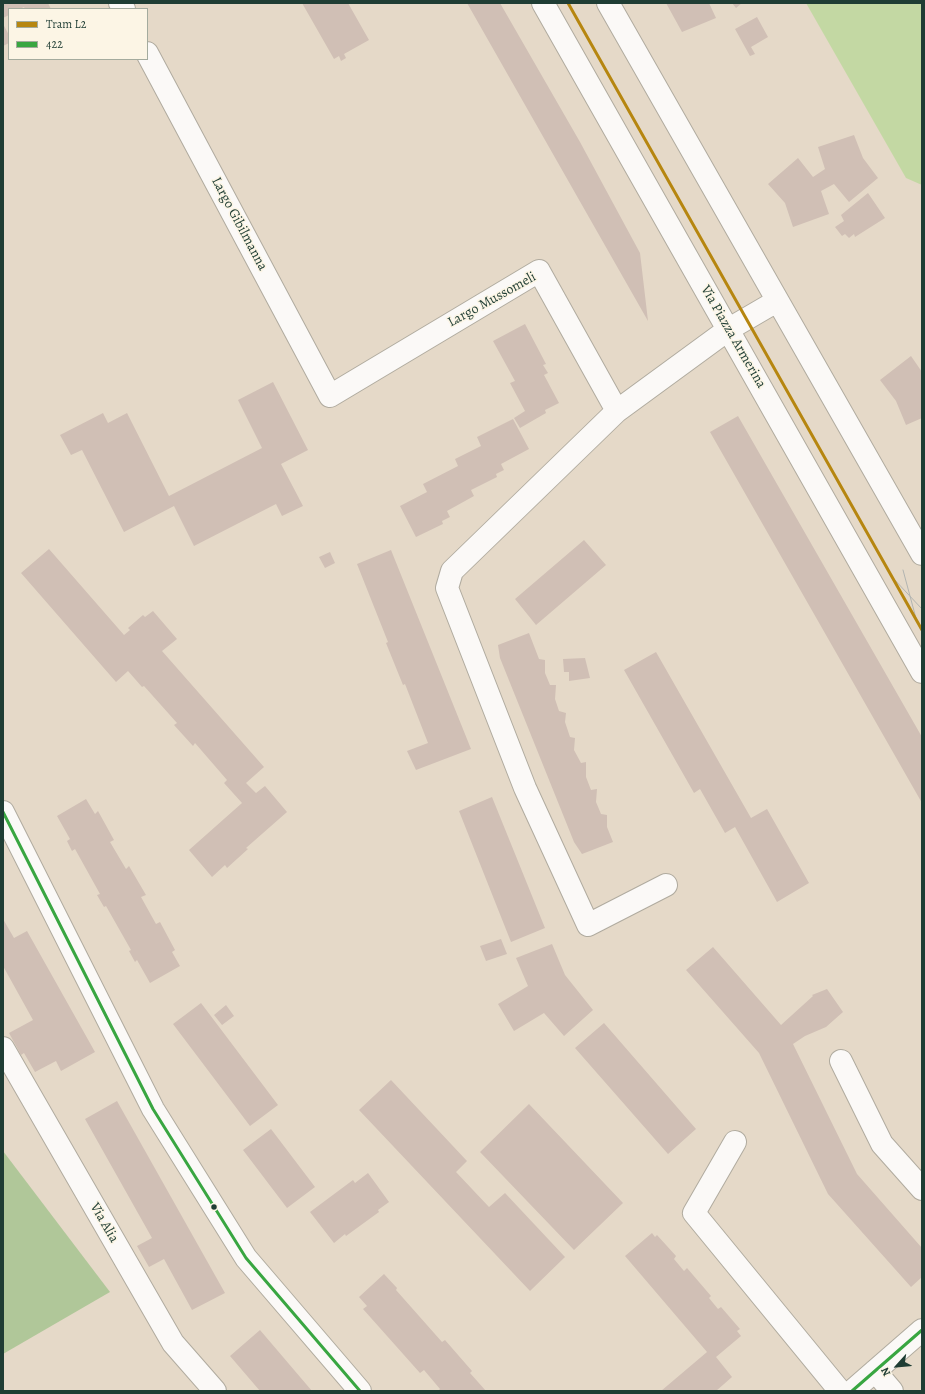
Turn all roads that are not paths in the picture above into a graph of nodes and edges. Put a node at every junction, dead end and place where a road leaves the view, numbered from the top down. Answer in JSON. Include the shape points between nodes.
{"nodes":[{"id":1,"x":543,"y":3,"type":"edge"},
{"id":2,"x":608,"y":3,"type":"edge"},
{"id":3,"x":148,"y":55,"type":"edge"},
{"id":4,"x":777,"y":301,"type":"junction"},
{"id":5,"x":728,"y":329,"type":"junction"},
{"id":6,"x":330,"y":396,"type":"joint"},
{"id":7,"x":617,"y":411,"type":"junction"},
{"id":8,"x":922,"y":554,"type":"edge"},
{"id":9,"x":922,"y":672,"type":"edge"},
{"id":10,"x":3,"y":812,"type":"edge"},
{"id":11,"x":666,"y":885,"type":"dead end"},
{"id":12,"x":3,"y":1048,"type":"edge"},
{"id":13,"x":841,"y":1061,"type":"dead end"},
{"id":14,"x":735,"y":1142,"type":"dead end"},
{"id":15,"x":922,"y":1189,"type":"edge"},
{"id":16,"x":922,"y":1330,"type":"edge"},
{"id":17,"x":875,"y":1371,"type":"junction"},
{"id":18,"x":215,"y":1391,"type":"edge"},
{"id":19,"x":360,"y":1391,"type":"edge"},
{"id":20,"x":840,"y":1391,"type":"edge"},
{"id":21,"x":852,"y":1391,"type":"edge"},
{"id":22,"x":892,"y":1391,"type":"edge"}],
"edges":[{"from":1,"to":5,"type":"street","name":"Via Piazza Armerina"},
{"from":2,"to":4,"type":"street"},
{"from":3,"to":6,"type":"street","name":"Largo Gibilmanna"},
{"from":4,"to":5,"type":"street"},
{"from":4,"to":8,"type":"street"},
{"from":5,"to":7,"type":"street"},
{"from":5,"to":9,"type":"street","name":"Via Piazza Armerina"},
{"from":6,"to":7,"type":"street","name":"Largo Mussomeli","via":[[539,271]]},
{"from":7,"to":11,"type":"street","via":[[452,571],[447,588],[525,788],[588,925]]},
{"from":10,"to":19,"type":"street","via":[[153,1109],[246,1258]]},
{"from":12,"to":18,"type":"street","name":"Via Alia","via":[[172,1343]]},
{"from":13,"to":15,"type":"street","via":[[882,1144]]},
{"from":14,"to":20,"type":"street","via":[[694,1213]]},
{"from":16,"to":17,"type":"street"},
{"from":17,"to":21,"type":"street"},
{"from":17,"to":22,"type":"street"}]}
